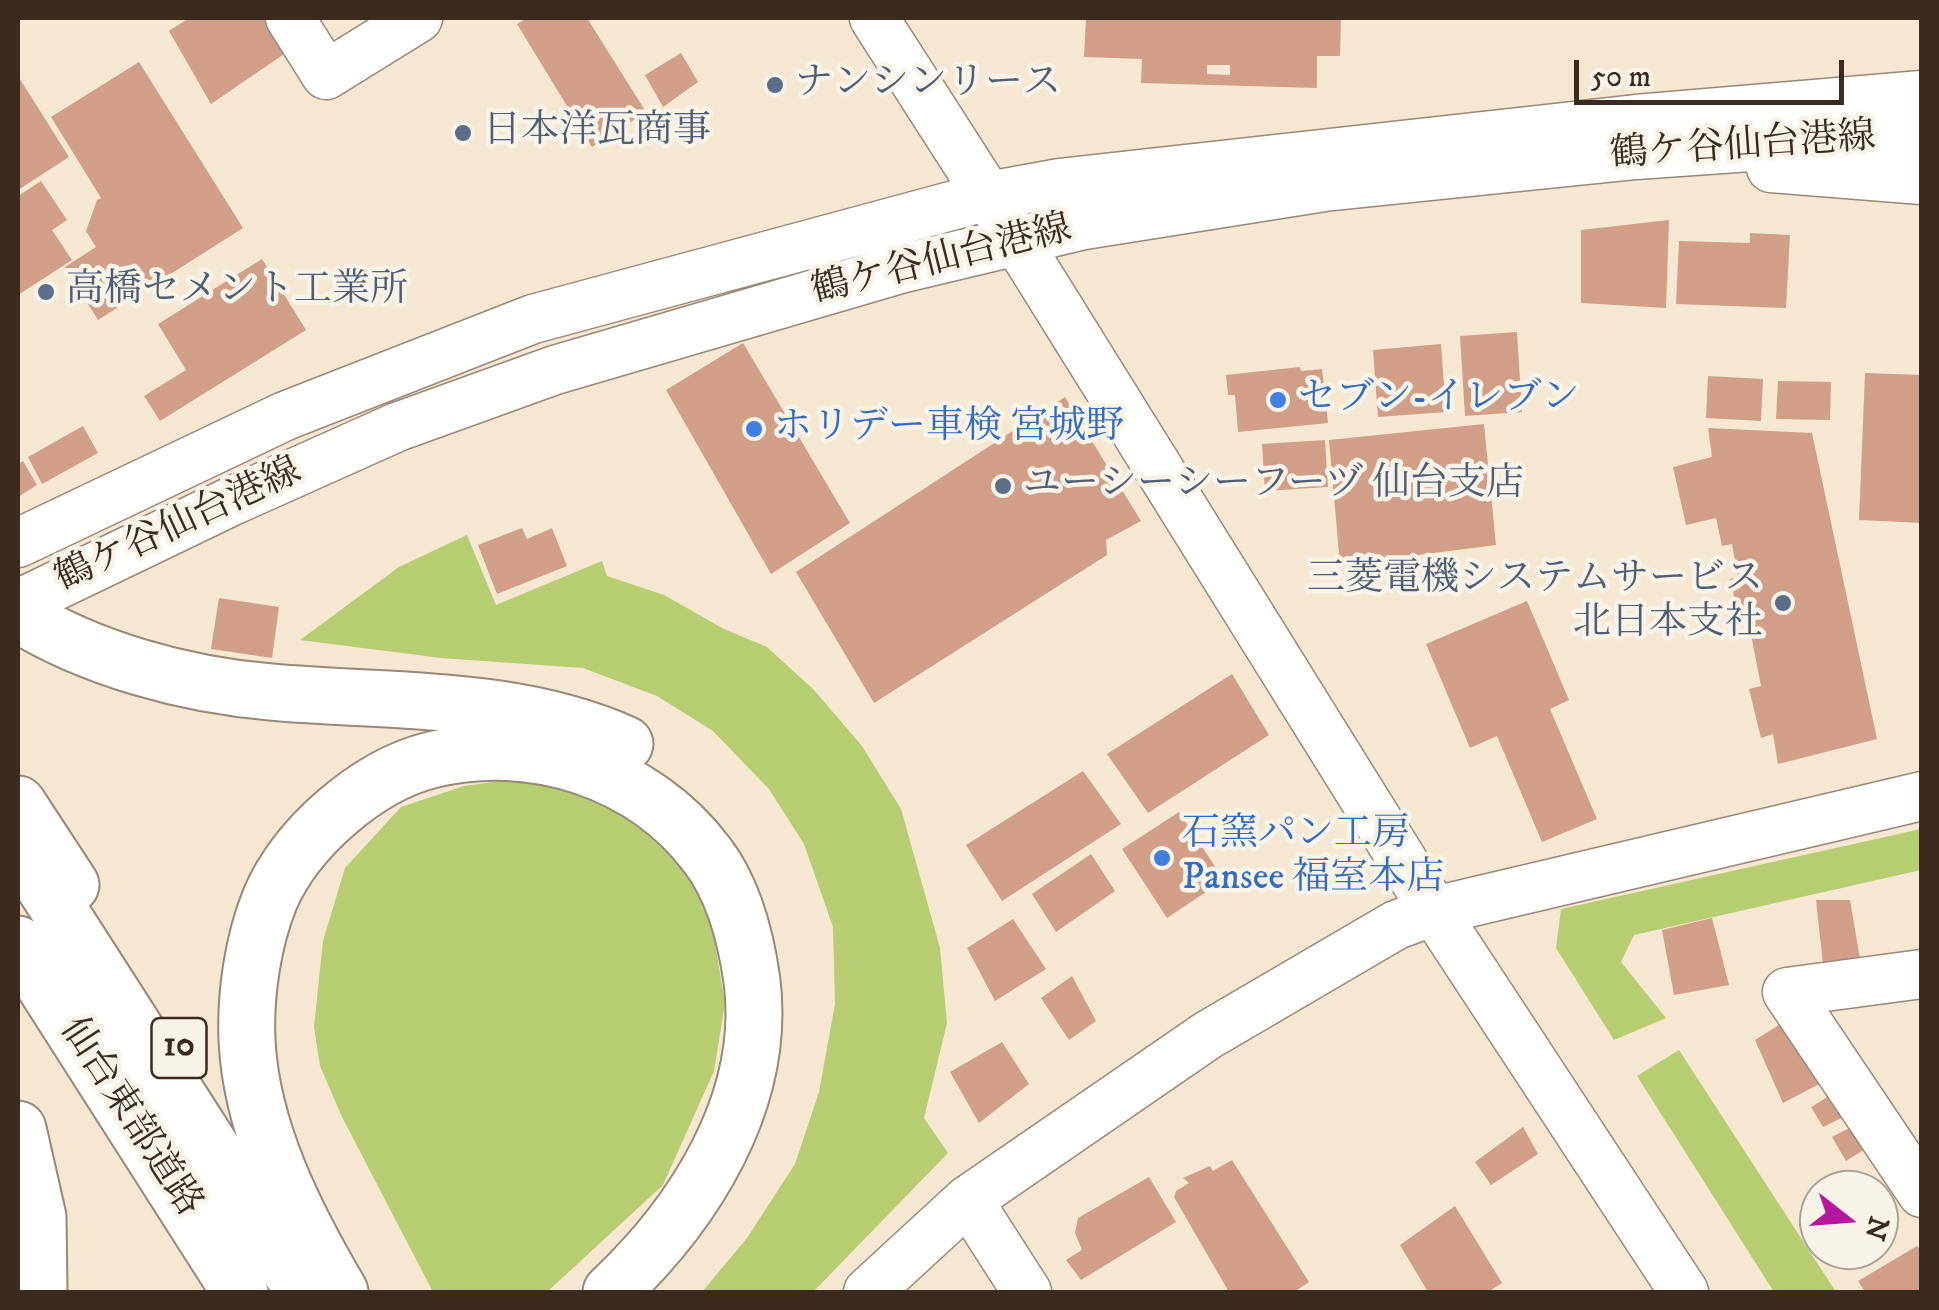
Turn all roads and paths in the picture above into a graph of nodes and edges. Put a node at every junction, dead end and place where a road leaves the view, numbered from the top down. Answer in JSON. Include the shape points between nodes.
{"nodes":[{"id":1,"x":290,"y":18,"type":"edge"},
{"id":2,"x":418,"y":18,"type":"edge"},
{"id":3,"x":874,"y":18,"type":"edge"},
{"id":4,"x":1922,"y":95,"type":"edge"},
{"id":5,"x":1922,"y":134,"type":"edge"},
{"id":6,"x":1636,"y":155,"type":"junction"},
{"id":7,"x":1922,"y":180,"type":"edge"},
{"id":8,"x":988,"y":196,"type":"junction"},
{"id":9,"x":1017,"y":240,"type":"junction"},
{"id":10,"x":18,"y":543,"type":"edge"},
{"id":11,"x":18,"y":604,"type":"edge"},
{"id":12,"x":18,"y":614,"type":"edge"},
{"id":13,"x":1922,"y":796,"type":"edge"},
{"id":14,"x":18,"y":804,"type":"edge"},
{"id":15,"x":18,"y":846,"type":"edge"},
{"id":16,"x":1434,"y":911,"type":"junction"},
{"id":17,"x":18,"y":944,"type":"edge"},
{"id":18,"x":18,"y":972,"type":"edge"},
{"id":19,"x":1922,"y":974,"type":"edge"},
{"id":20,"x":22,"y":1141,"type":"edge"},
{"id":21,"x":1922,"y":1193,"type":"edge"},
{"id":22,"x":968,"y":1200,"type":"junction"},
{"id":23,"x":39,"y":1292,"type":"edge"},
{"id":24,"x":232,"y":1292,"type":"edge"},
{"id":25,"x":240,"y":1292,"type":"edge"},
{"id":26,"x":304,"y":1292,"type":"edge"},
{"id":27,"x":340,"y":1292,"type":"edge"},
{"id":28,"x":611,"y":1292,"type":"edge"},
{"id":29,"x":658,"y":1292,"type":"edge"},
{"id":30,"x":868,"y":1292,"type":"edge"},
{"id":31,"x":1026,"y":1292,"type":"edge"},
{"id":32,"x":1684,"y":1292,"type":"edge"}],
"edges":[{"from":1,"to":2,"type":"street","via":[[326,76]]},
{"from":3,"to":8,"type":"street"},
{"from":4,"to":8,"type":"street","name":"鶴ケ谷仙台港線","via":[[1636,119],[1058,182]]},
{"from":5,"to":6,"type":"street","name":"鶴ケ谷仙台港線"},
{"from":6,"to":7,"type":"street"},
{"from":6,"to":9,"type":"street","name":"鶴ケ谷仙台港線","via":[[1324,188]]},
{"from":8,"to":9,"type":"street"},
{"from":8,"to":10,"type":"street","name":"鶴ケ谷仙台港線","via":[[533,319],[285,416]]},
{"from":9,"to":11,"type":"street","name":"鶴ケ谷仙台港線","via":[[574,364],[397,426]]},
{"from":9,"to":16,"type":"street"},
{"from":12,"to":29,"type":"main road","via":[[122,660],[193,679],[266,692],[448,702],[569,723],[623,742],[703,800],[736,839],[777,921],[788,970],[788,1028],[762,1134],[738,1184]]},
{"from":13,"to":16,"type":"street"},
{"from":14,"to":27,"type":"main road","number":"10"},
{"from":15,"to":26,"type":"main road","name":"仙台東部道路"},
{"from":16,"to":22,"type":"street","via":[[1396,925],[1208,1036]]},
{"from":16,"to":32,"type":"street"},
{"from":17,"to":25,"type":"main road","name":"仙台東部道路"},
{"from":18,"to":24,"type":"main road","number":"10"},
{"from":19,"to":21,"type":"street","via":[[1787,992]]},
{"from":20,"to":23,"type":"main road","via":[[38,1217]]},
{"from":22,"to":30,"type":"street"},
{"from":22,"to":31,"type":"street"},
{"from":27,"to":28,"type":"main road","via":[[289,1195],[254,1088],[247,1040],[258,936],[271,897],[336,812],[379,781],[470,752],[542,756],[597,770],[652,802],[709,857],[732,902],[750,966],[752,1048],[742,1098],[700,1187]]}]}
